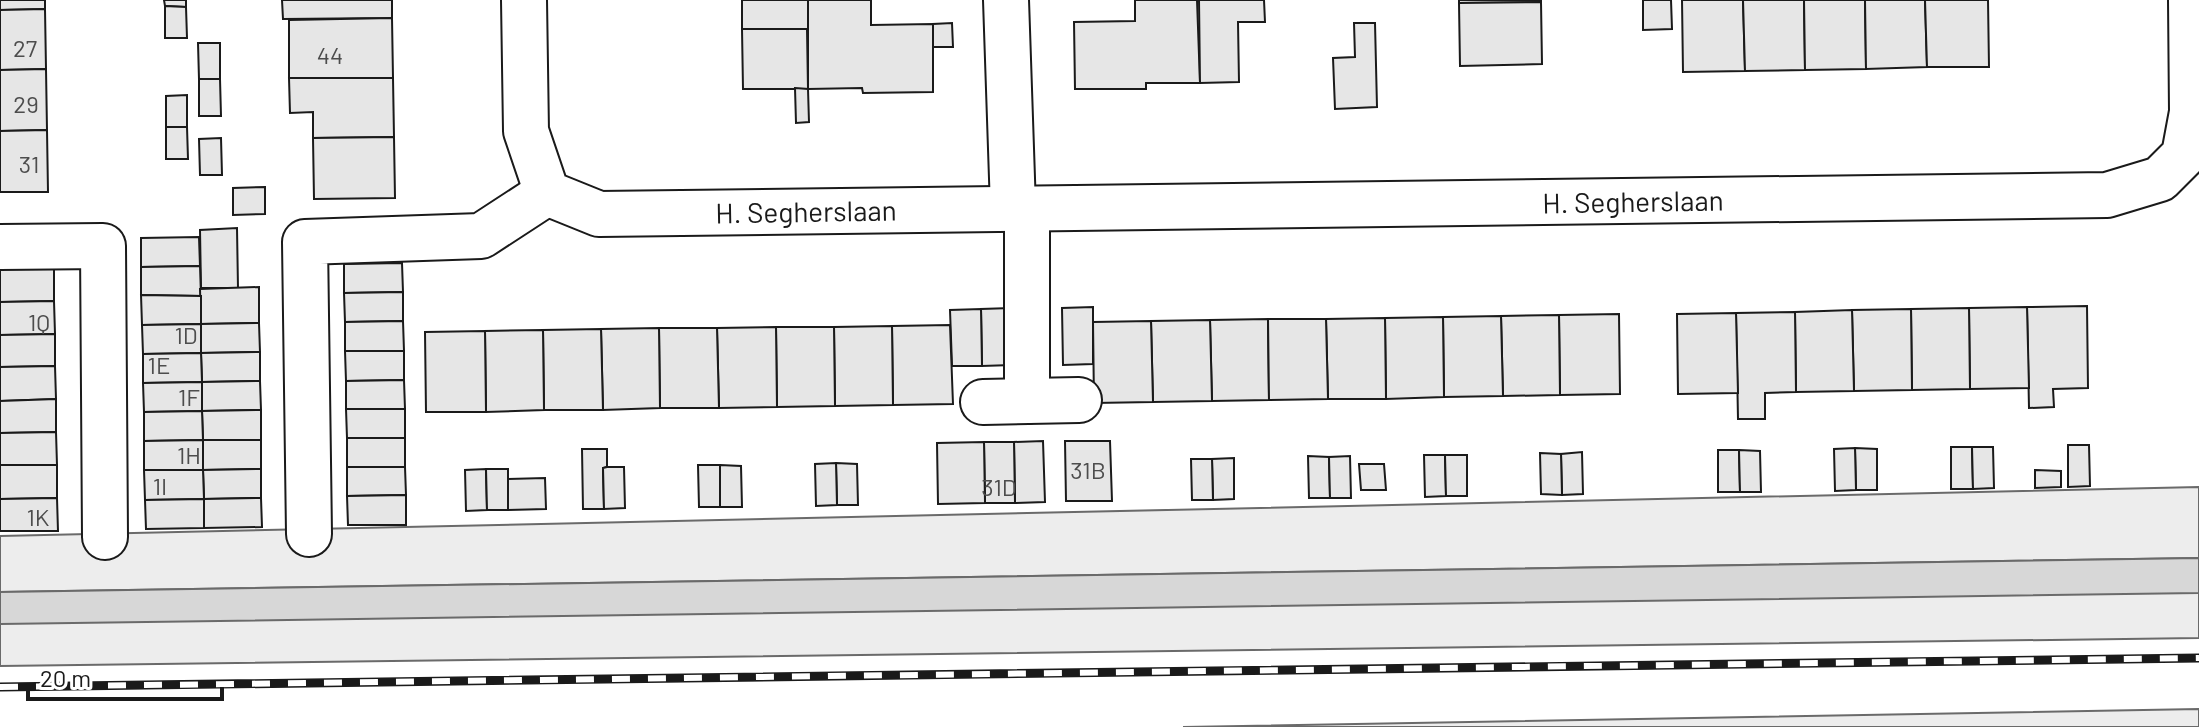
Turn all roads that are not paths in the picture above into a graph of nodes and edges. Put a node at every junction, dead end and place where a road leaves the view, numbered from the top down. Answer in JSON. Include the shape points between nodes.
{"nodes":[{"id":1,"x":524,"y":0,"type":"edge"},
{"id":2,"x":1006,"y":0,"type":"edge"},
{"id":3,"x":2191,"y":0,"type":"edge"},
{"id":4,"x":547,"y":193,"type":"junction"},
{"id":5,"x":1020,"y":208,"type":"junction"},
{"id":6,"x":0,"y":247,"type":"edge"},
{"id":7,"x":1079,"y":400,"type":"dead end"},
{"id":8,"x":1027,"y":401,"type":"junction"},
{"id":9,"x":983,"y":402,"type":"dead end"},
{"id":10,"x":309,"y":534,"type":"dead end"},
{"id":11,"x":105,"y":537,"type":"dead end"}],
"edges":[{"from":1,"to":4,"type":"street","via":[[526,131]]},
{"from":2,"to":5,"type":"street"},
{"from":3,"to":5,"type":"street","name":"H. Segherslaan","via":[[2192,112],[2184,155],[2160,179],[2107,195]]},
{"from":4,"to":5,"type":"street","name":"H. Segherslaan","via":[[599,214]]},
{"from":4,"to":10,"type":"street","via":[[481,236],[305,242]]},
{"from":5,"to":8,"type":"street"},
{"from":6,"to":11,"type":"street","via":[[103,246]]},
{"from":7,"to":8,"type":"street"},
{"from":8,"to":9,"type":"street"}]}
